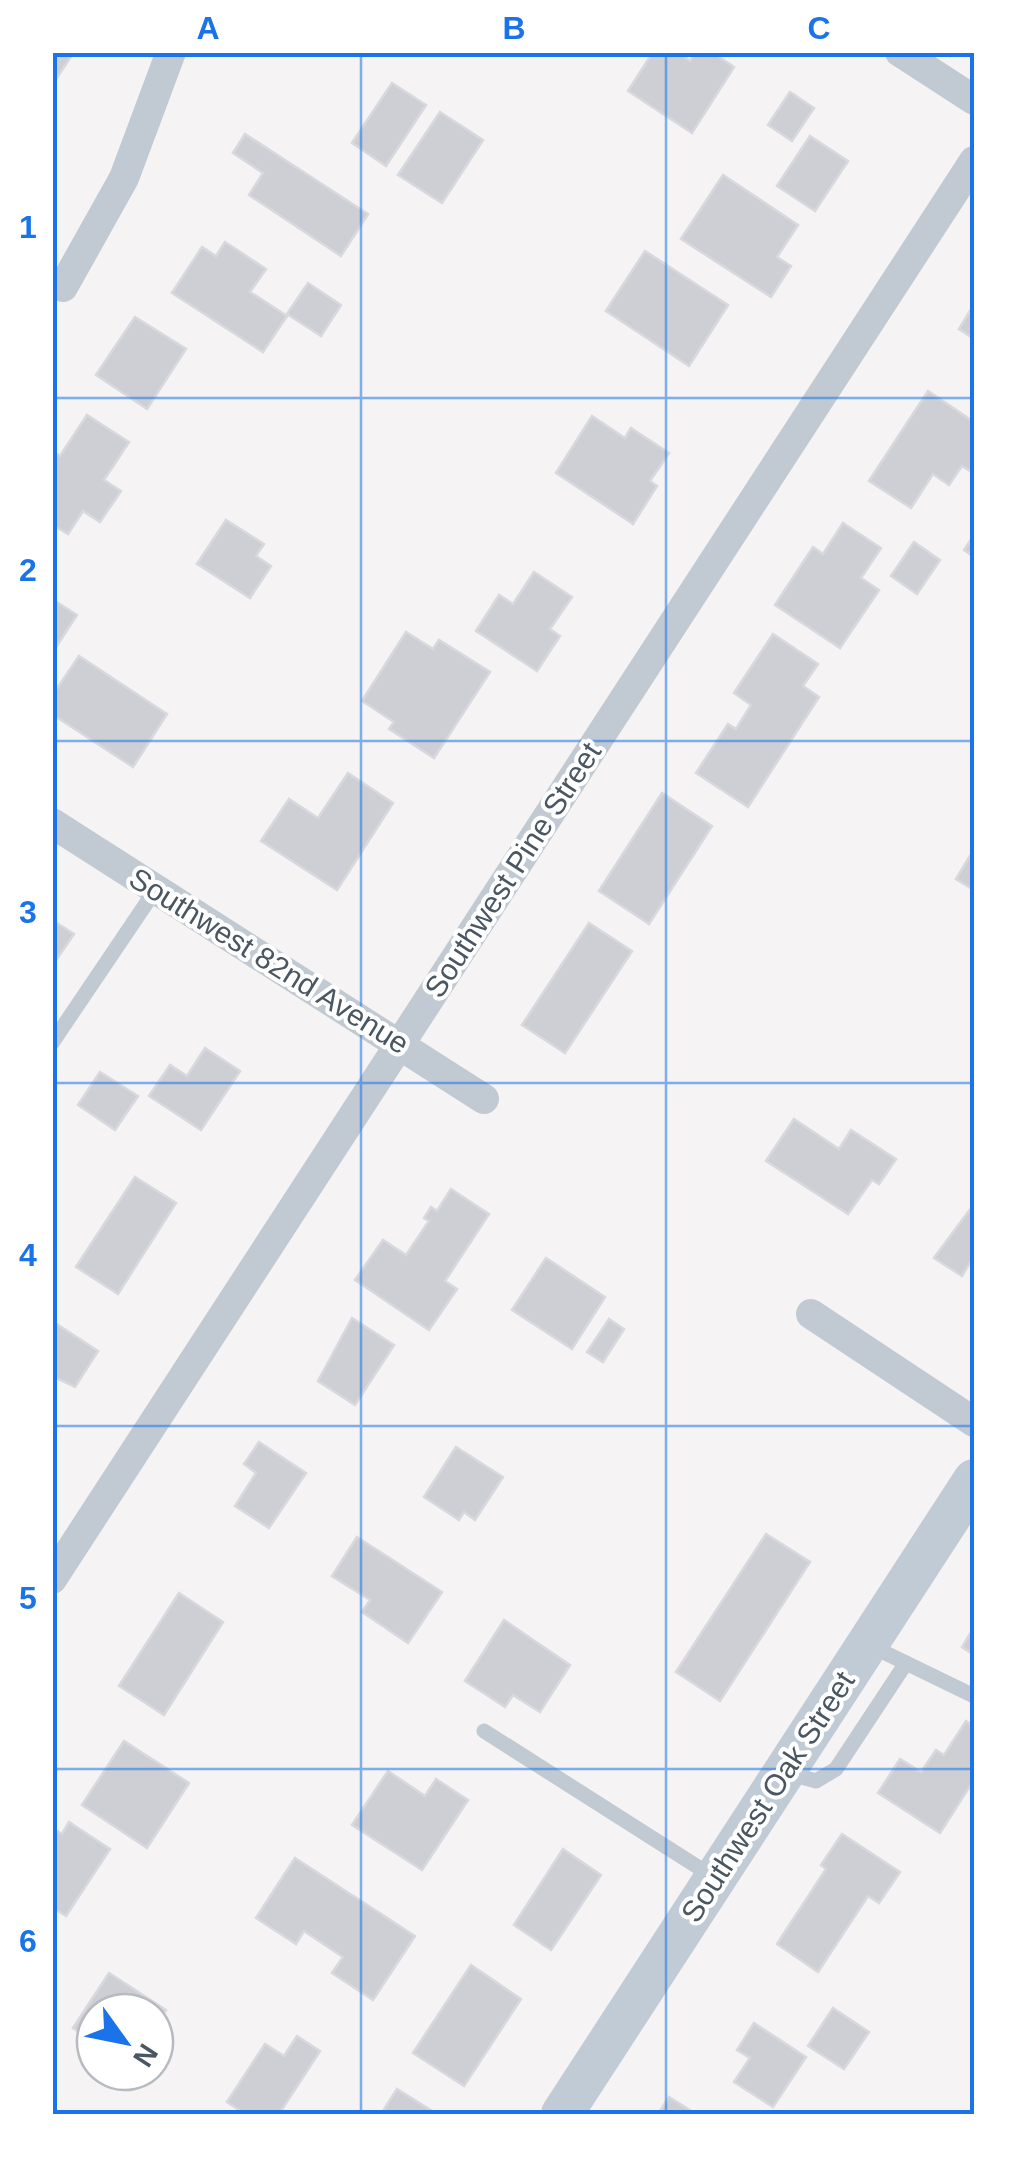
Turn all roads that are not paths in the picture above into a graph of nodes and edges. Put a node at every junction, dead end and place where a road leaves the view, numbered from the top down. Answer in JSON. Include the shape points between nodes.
{"nodes":[{"id":1,"x":171,"y":52,"type":"edge"},
{"id":2,"x":900,"y":52,"type":"edge"},
{"id":3,"x":974,"y":100,"type":"edge"},
{"id":4,"x":974,"y":161,"type":"edge"},
{"id":5,"x":64,"y":286,"type":"dead end"},
{"id":6,"x":52,"y":823,"type":"edge"},
{"id":7,"x":156,"y":889,"type":"junction"},
{"id":8,"x":52,"y":1043,"type":"edge"},
{"id":9,"x":400,"y":1044,"type":"junction"},
{"id":10,"x":484,"y":1099,"type":"dead end"},
{"id":11,"x":811,"y":1314,"type":"dead end"},
{"id":12,"x":974,"y":1422,"type":"edge"},
{"id":13,"x":974,"y":1480,"type":"edge"},
{"id":14,"x":52,"y":1580,"type":"edge"},
{"id":15,"x":868,"y":1644,"type":"junction"},
{"id":16,"x":906,"y":1664,"type":"junction"},
{"id":17,"x":974,"y":1696,"type":"edge"},
{"id":18,"x":484,"y":1732,"type":"dead end"},
{"id":19,"x":785,"y":1772,"type":"junction"},
{"id":20,"x":715,"y":1878,"type":"junction"},
{"id":21,"x":562,"y":2114,"type":"edge"}],
"edges":[{"from":1,"to":5,"type":"street","via":[[124,178]]},
{"from":2,"to":3,"type":"street"},
{"from":4,"to":9,"type":"street","name":"Southwest Pine Street"},
{"from":6,"to":7,"type":"street","name":"Southwest 82nd Avenue"},
{"from":7,"to":8,"type":"lane"},
{"from":7,"to":9,"type":"street","name":"Southwest 82nd Avenue"},
{"from":9,"to":10,"type":"street","name":"Southwest 82nd Avenue"},
{"from":9,"to":14,"type":"street","name":"Southwest Pine Street"},
{"from":11,"to":12,"type":"street"},
{"from":13,"to":15,"type":"street","name":"Southwest Oak Street"},
{"from":15,"to":16,"type":"lane"},
{"from":15,"to":19,"type":"street","name":"Southwest Oak Street"},
{"from":16,"to":17,"type":"lane"},
{"from":16,"to":19,"type":"lane","via":[[827,1777],[816,1782]]},
{"from":18,"to":20,"type":"lane"},
{"from":19,"to":20,"type":"street","name":"Southwest Oak Street"},
{"from":20,"to":21,"type":"street","name":"Southwest Oak Street"}]}
